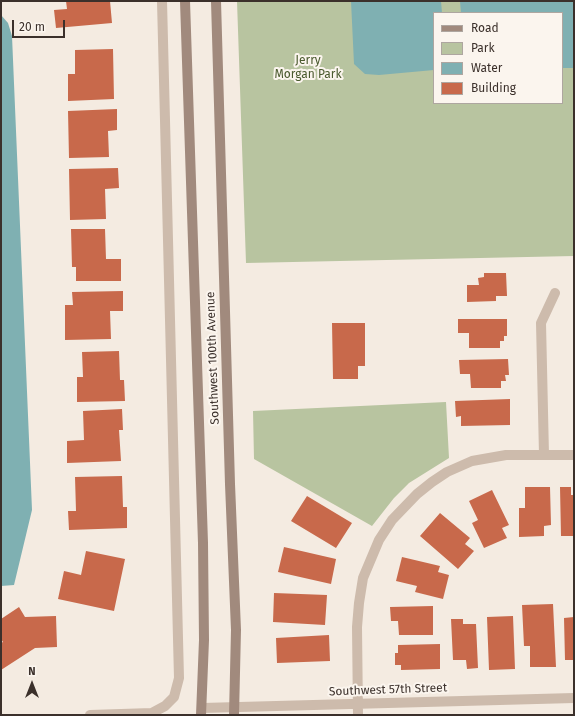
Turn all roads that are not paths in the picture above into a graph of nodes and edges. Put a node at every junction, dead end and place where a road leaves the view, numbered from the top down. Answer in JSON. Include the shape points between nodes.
{"nodes":[{"id":1,"x":162,"y":1,"type":"edge"},
{"id":2,"x":185,"y":1,"type":"edge"},
{"id":3,"x":216,"y":1,"type":"edge"},
{"id":4,"x":555,"y":293,"type":"dead end"},
{"id":5,"x":574,"y":454,"type":"edge"},
{"id":6,"x":544,"y":455,"type":"junction"},
{"id":7,"x":574,"y":698,"type":"edge"},
{"id":8,"x":358,"y":704,"type":"junction"},
{"id":9,"x":202,"y":711,"type":"edge"},
{"id":10,"x":234,"y":711,"type":"edge"},
{"id":11,"x":90,"y":715,"type":"edge"},
{"id":12,"x":358,"y":715,"type":"edge"}],
"edges":[{"from":1,"to":11,"type":"street","via":[[179,678],[174,697],[165,706],[152,712]]},
{"from":2,"to":9,"type":"main road","name":"Southwest 100th Avenue","via":[[203,543]]},
{"from":3,"to":10,"type":"main road","name":"Southwest 100th Avenue","via":[[236,630]]},
{"from":4,"to":6,"type":"street","via":[[541,323]]},
{"from":5,"to":6,"type":"street"},
{"from":6,"to":8,"type":"street","via":[[506,456],[472,461],[447,472],[416,494],[392,520],[379,540],[363,578],[357,627]]},
{"from":7,"to":8,"type":"street","name":"Southwest 57th Street"},
{"from":8,"to":10,"type":"street","name":"Southwest 57th Street"},
{"from":8,"to":12,"type":"street"},
{"from":9,"to":10,"type":"street","name":"Southwest 57th Street"}]}
